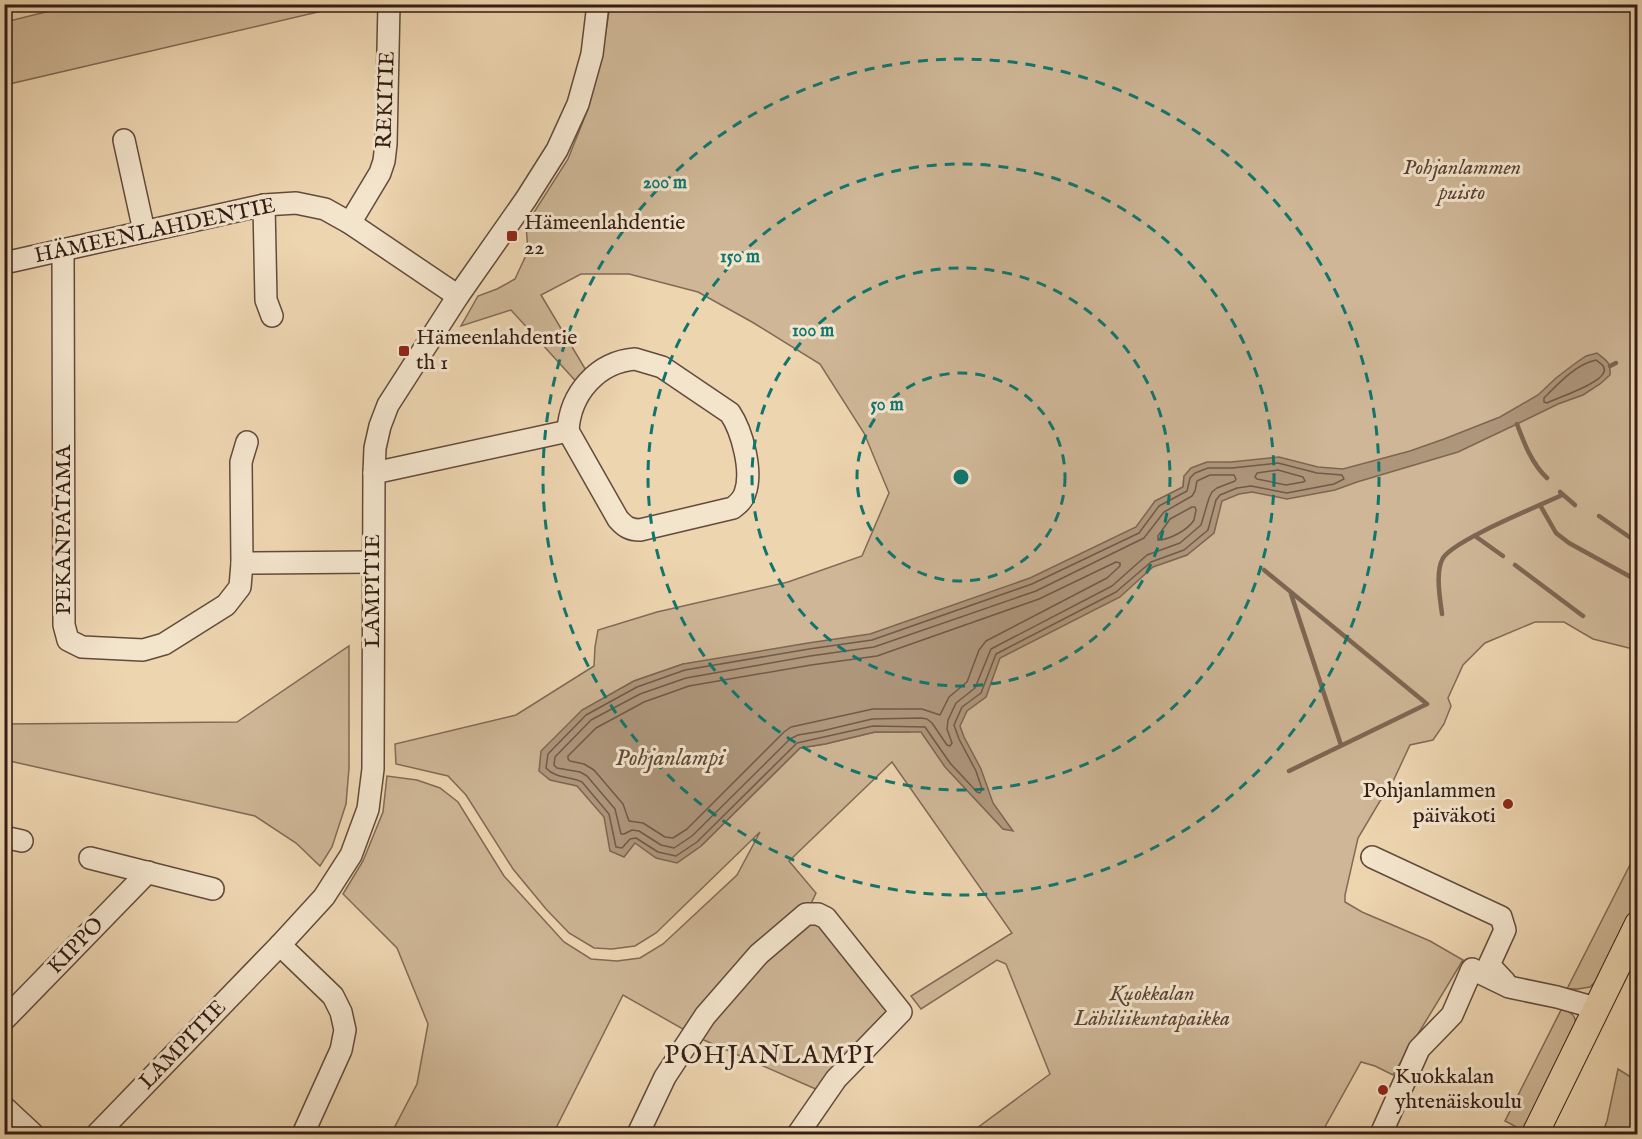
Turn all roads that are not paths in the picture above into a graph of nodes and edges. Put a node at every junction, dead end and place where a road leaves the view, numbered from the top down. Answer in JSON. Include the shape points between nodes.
{"nodes":[{"id":1,"x":389,"y":4,"type":"edge"},
{"id":2,"x":598,"y":4,"type":"edge"},
{"id":3,"x":124,"y":140,"type":"dead end"},
{"id":4,"x":264,"y":205,"type":"junction"},
{"id":5,"x":350,"y":223,"type":"junction"},
{"id":6,"x":144,"y":231,"type":"junction"},
{"id":7,"x":63,"y":250,"type":"junction"},
{"id":8,"x":4,"y":263,"type":"edge"},
{"id":9,"x":458,"y":296,"type":"junction"},
{"id":10,"x":272,"y":316,"type":"dead end"},
{"id":11,"x":568,"y":430,"type":"junction"},
{"id":12,"x":247,"y":442,"type":"dead end"},
{"id":13,"x":374,"y":473,"type":"junction"},
{"id":14,"x":373,"y":562,"type":"junction"},
{"id":15,"x":242,"y":563,"type":"junction"},
{"id":16,"x":1372,"y":857,"type":"dead end"},
{"id":17,"x":90,"y":858,"type":"dead end"},
{"id":18,"x":148,"y":872,"type":"junction"},
{"id":19,"x":213,"y":889,"type":"dead end"},
{"id":20,"x":1638,"y":924,"type":"edge"},
{"id":21,"x":280,"y":945,"type":"junction"},
{"id":22,"x":1509,"y":987,"type":"junction"},
{"id":23,"x":1596,"y":1008,"type":"junction"},
{"id":24,"x":4,"y":1020,"type":"edge"},
{"id":25,"x":4,"y":1107,"type":"edge"},
{"id":26,"x":1539,"y":1127,"type":"edge"},
{"id":27,"x":1390,"y":1128,"type":"edge"},
{"id":28,"x":33,"y":1134,"type":"edge"},
{"id":29,"x":97,"y":1134,"type":"edge"},
{"id":30,"x":303,"y":1134,"type":"edge"},
{"id":31,"x":638,"y":1134,"type":"edge"},
{"id":32,"x":798,"y":1134,"type":"edge"}],
"edges":[{"from":1,"to":5,"type":"street","name":"REKITIE","via":[[384,161]]},
{"from":2,"to":9,"type":"street","name":"LAMPITIE","via":[[584,84],[557,150]]},
{"from":3,"to":6,"type":"street"},
{"from":4,"to":5,"type":"street","name":"HÄMEENLAHDENTIE","via":[[296,203],[325,209]]},
{"from":4,"to":6,"type":"street","name":"HÄMEENLAHDENTIE"},
{"from":4,"to":10,"type":"street","via":[[266,300]]},
{"from":5,"to":9,"type":"street","name":"HÄMEENLAHDENTIE"},
{"from":6,"to":7,"type":"street","name":"HÄMEENLAHDENTIE"},
{"from":7,"to":8,"type":"street","name":"HÄMEENLAHDENTIE"},
{"from":7,"to":15,"type":"street","name":"PEKANPATAMA","via":[[64,625],[68,640],[82,647],[143,650],[164,644],[226,605],[240,587]]},
{"from":9,"to":13,"type":"street","name":"LAMPITIE","via":[[388,405],[377,437]]},
{"from":11,"to":11,"type":"street","via":[[569,416],[586,384],[596,374],[623,360],[635,359],[662,367],[730,413],[740,433],[747,471],[745,495],[728,510],[632,530],[618,519]]},
{"from":11,"to":13,"type":"street"},
{"from":12,"to":15,"type":"street","via":[[240,462]]},
{"from":13,"to":14,"type":"street","name":"LAMPITIE"},
{"from":14,"to":15,"type":"street"},
{"from":14,"to":21,"type":"street","name":"LAMPITIE","via":[[373,769],[368,809],[351,855],[324,897]]},
{"from":16,"to":22,"type":"street","via":[[1501,917],[1505,930],[1489,965]]},
{"from":17,"to":18,"type":"street"},
{"from":18,"to":19,"type":"street"},
{"from":18,"to":24,"type":"street","name":"KIPPO"},
{"from":20,"to":23,"type":"main road"},
{"from":21,"to":29,"type":"street","name":"LAMPITIE"},
{"from":21,"to":30,"type":"street","via":[[333,996],[345,1030],[341,1050]]},
{"from":22,"to":23,"type":"street"},
{"from":22,"to":27,"type":"street","via":[[1472,969],[1452,1015],[1419,1049]]},
{"from":23,"to":26,"type":"main road"},
{"from":25,"to":28,"type":"street"},
{"from":31,"to":32,"type":"street","via":[[665,1077],[705,1016],[759,954],[806,914],[818,914],[826,918],[901,1012],[836,1079]]}]}
